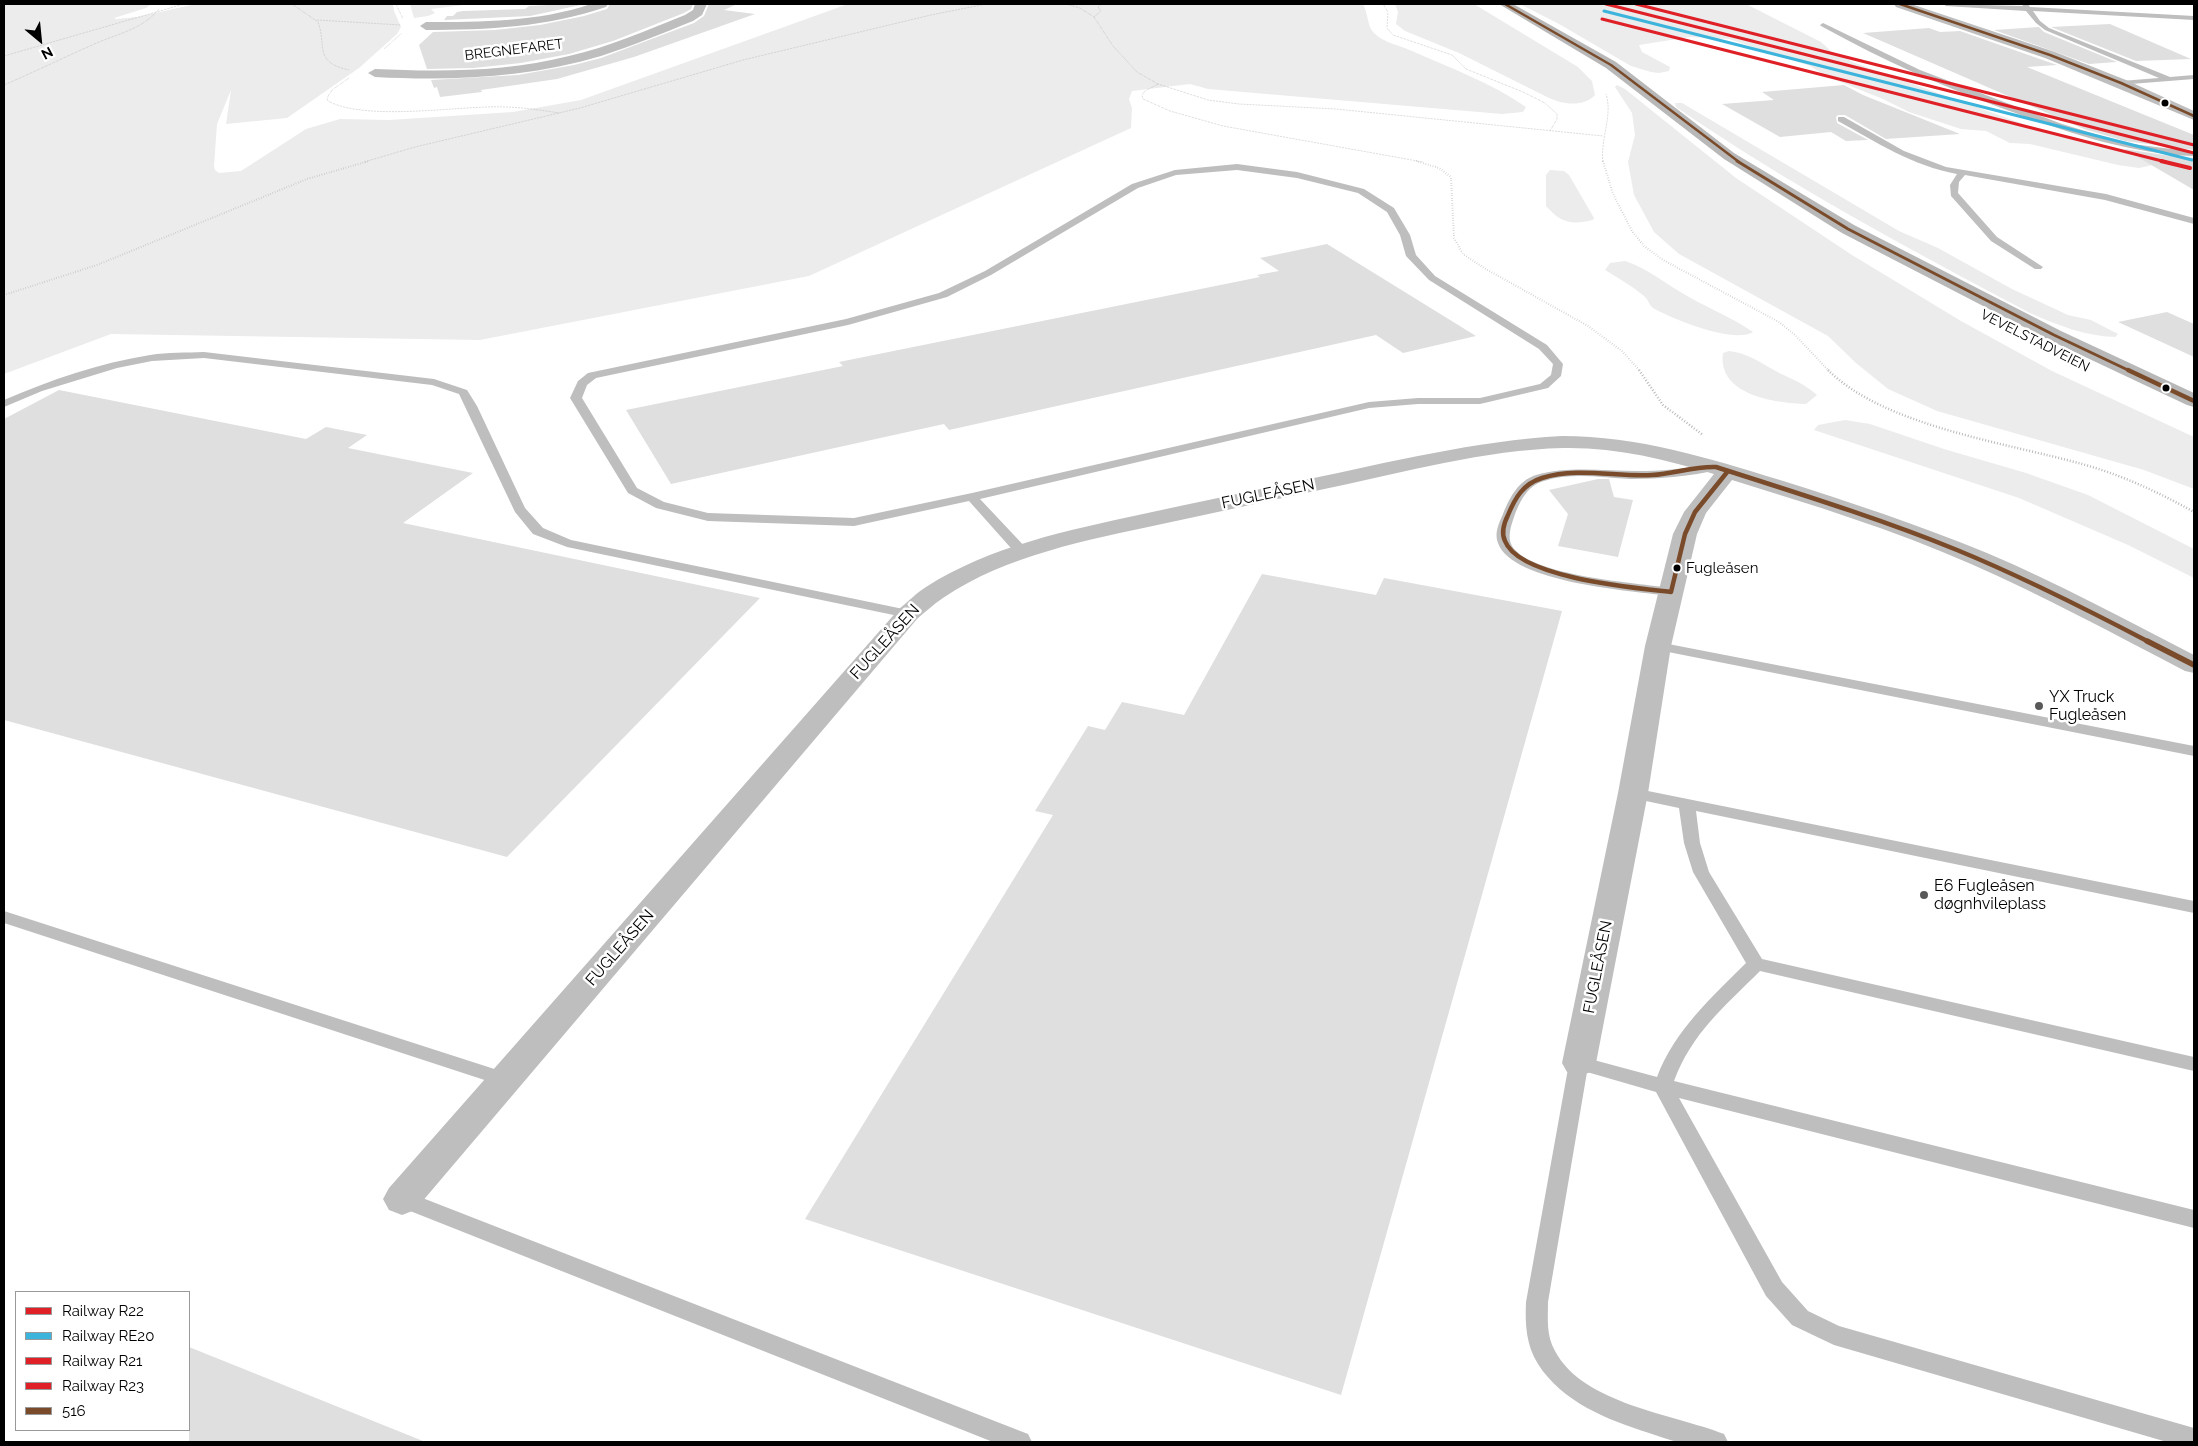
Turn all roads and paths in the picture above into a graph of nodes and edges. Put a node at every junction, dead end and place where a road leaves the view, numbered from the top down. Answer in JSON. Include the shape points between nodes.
{"nodes":[{"id":1,"x":184,"y":4,"type":"edge"},
{"id":2,"x":292,"y":4,"type":"edge"},
{"id":3,"x":602,"y":4,"type":"edge"},
{"id":4,"x":701,"y":4,"type":"edge"},
{"id":5,"x":986,"y":4,"type":"edge"},
{"id":6,"x":1066,"y":4,"type":"edge"},
{"id":7,"x":1102,"y":4,"type":"edge"},
{"id":8,"x":1383,"y":4,"type":"edge"},
{"id":9,"x":1505,"y":4,"type":"edge"},
{"id":10,"x":1900,"y":4,"type":"edge"},
{"id":11,"x":1946,"y":4,"type":"edge"},
{"id":12,"x":2027,"y":6,"type":"edge"},
{"id":13,"x":159,"y":9,"type":"junction"},
{"id":14,"x":1094,"y":17,"type":"junction"},
{"id":15,"x":2194,"y":18,"type":"edge"},
{"id":16,"x":317,"y":20,"type":"junction"},
{"id":17,"x":406,"y":26,"type":"dead end"},
{"id":18,"x":426,"y":26,"type":"dead end"},
{"id":19,"x":1823,"y":26,"type":"dead end"},
{"id":20,"x":4,"y":56,"type":"edge"},
{"id":21,"x":349,"y":70,"type":"dead end"},
{"id":22,"x":375,"y":74,"type":"dead end"},
{"id":23,"x":2194,"y":77,"type":"edge"},
{"id":24,"x":2169,"y":79,"type":"junction"},
{"id":25,"x":2121,"y":83,"type":"junction"},
{"id":26,"x":1158,"y":84,"type":"junction"},
{"id":27,"x":4,"y":85,"type":"edge"},
{"id":28,"x":1605,"y":91,"type":"dead end"},
{"id":29,"x":2194,"y":116,"type":"edge"},
{"id":30,"x":1841,"y":119,"type":"dead end"},
{"id":31,"x":1550,"y":131,"type":"junction"},
{"id":32,"x":1603,"y":136,"type":"junction"},
{"id":33,"x":2194,"y":154,"type":"edge"},
{"id":34,"x":1962,"y":173,"type":"junction"},
{"id":35,"x":2194,"y":221,"type":"edge"},
{"id":36,"x":1884,"y":249,"type":"junction"},
{"id":37,"x":2038,"y":267,"type":"dead end"},
{"id":38,"x":4,"y":295,"type":"edge"},
{"id":39,"x":2194,"y":401,"type":"edge"},
{"id":40,"x":4,"y":404,"type":"edge"},
{"id":41,"x":2194,"y":419,"type":"edge"},
{"id":42,"x":1704,"y":436,"type":"dead end"},
{"id":43,"x":1721,"y":469,"type":"junction"},
{"id":44,"x":972,"y":497,"type":"junction"},
{"id":45,"x":2194,"y":512,"type":"edge"},
{"id":46,"x":1023,"y":553,"type":"junction"},
{"id":47,"x":1671,"y":592,"type":"junction"},
{"id":48,"x":908,"y":614,"type":"junction"},
{"id":49,"x":1658,"y":646,"type":"junction"},
{"id":50,"x":2194,"y":665,"type":"edge"},
{"id":51,"x":2194,"y":751,"type":"edge"},
{"id":52,"x":1633,"y":792,"type":"junction"},
{"id":53,"x":1686,"y":804,"type":"junction"},
{"id":54,"x":2194,"y":907,"type":"edge"},
{"id":55,"x":4,"y":917,"type":"edge"},
{"id":56,"x":1756,"y":964,"type":"junction"},
{"id":57,"x":1579,"y":1063,"type":"junction"},
{"id":58,"x":2194,"y":1064,"type":"edge"},
{"id":59,"x":506,"y":1080,"type":"junction"},
{"id":60,"x":1664,"y":1086,"type":"junction"},
{"id":61,"x":402,"y":1199,"type":"joint"},
{"id":62,"x":2194,"y":1219,"type":"edge"},
{"id":63,"x":2194,"y":1439,"type":"edge"},
{"id":64,"x":1020,"y":1442,"type":"edge"},
{"id":65,"x":1716,"y":1442,"type":"edge"}],
"edges":[{"from":1,"to":13,"type":"path"},
{"from":2,"to":16,"type":"path"},
{"from":3,"to":18,"type":"street","name":"BREGNEFARET","via":[[578,13],[534,22]]},
{"from":4,"to":22,"type":"street","name":"BREGNEFARET","via":[[698,12],[689,18],[595,53],[560,62],[482,72]]},
{"from":5,"to":38,"type":"path","via":[[736,62],[307,179],[97,265]]},
{"from":6,"to":14,"type":"path"},
{"from":7,"to":14,"type":"path","via":[[1098,6],[1101,11]]},
{"from":8,"to":31,"type":"path","via":[[1388,12],[1387,28],[1393,34],[1452,55],[1466,69],[1523,92],[1552,109],[1557,119]]},
{"from":9,"to":36,"type":"main road","name":"VEVELSTADVEIEN","via":[[1610,65],[1751,171]]},
{"from":10,"to":25,"type":"street"},
{"from":11,"to":12,"type":"lane"},
{"from":12,"to":15,"type":"lane"},
{"from":12,"to":24,"type":"lane","via":[[2048,30]]},
{"from":13,"to":20,"type":"path"},
{"from":13,"to":27,"type":"path","via":[[155,16],[139,26]]},
{"from":14,"to":26,"type":"path","via":[[1113,46],[1137,72]]},
{"from":16,"to":17,"type":"path"},
{"from":16,"to":21,"type":"path","via":[[325,56],[334,66]]},
{"from":19,"to":33,"type":"lane","via":[[1939,82],[2076,132],[2140,149]]},
{"from":23,"to":24,"type":"lane"},
{"from":24,"to":25,"type":"lane"},
{"from":25,"to":29,"type":"street"},
{"from":26,"to":31,"type":"path","via":[[1208,100],[1240,104],[1336,109]]},
{"from":26,"to":42,"type":"path","via":[[1145,91],[1143,98],[1189,117],[1232,128],[1416,160],[1447,172],[1452,181],[1454,238],[1463,254],[1588,326],[1622,350],[1644,375],[1663,405]]},
{"from":28,"to":32,"type":"path","via":[[1610,108]]},
{"from":30,"to":34,"type":"lane","via":[[1901,153]]},
{"from":31,"to":32,"type":"path"},
{"from":32,"to":45,"type":"path","via":[[1605,174],[1640,241],[1657,256],[1770,317],[1800,338],[1832,373],[1859,394],[1933,425],[2121,476]]},
{"from":34,"to":35,"type":"lane","via":[[2098,195]]},
{"from":34,"to":37,"type":"lane","via":[[1955,180],[1954,194],[1994,239]]},
{"from":36,"to":39,"type":"main road","name":"VEVELSTADVEIEN"},
{"from":36,"to":41,"type":"main road","name":"VEVELSTADVEIEN","via":[[1914,273],[1993,319]]},
{"from":40,"to":48,"type":"lane","via":[[38,389],[115,365],[204,354],[434,382],[463,392],[519,509],[538,531],[567,543]]},
{"from":43,"to":46,"type":"street","name":"FUGLEÅSEN","via":[[1635,446],[1564,442],[1526,445],[1200,508]]},
{"from":43,"to":47,"type":"street","name":"FUGLEÅSEN","via":[[1685,534]]},
{"from":43,"to":47,"type":"lane","via":[[1648,475],[1567,473],[1540,478],[1522,488],[1514,499],[1502,530],[1508,550],[1519,559],[1533,567],[1579,578]]},
{"from":43,"to":50,"type":"street","name":"FUGLEÅSEN","via":[[1887,522],[1971,555]]},
{"from":44,"to":44,"type":"lane","via":[[1369,405],[1480,401],[1544,386],[1556,376],[1558,364],[1543,347],[1432,278],[1411,256],[1405,235],[1391,210],[1361,191],[1297,175],[1237,167],[1175,173],[1135,186],[988,273],[943,294],[848,322],[592,376],[582,383],[576,398],[632,490],[660,505],[708,517],[854,522]]},
{"from":44,"to":46,"type":"lane"},
{"from":46,"to":48,"type":"street","name":"FUGLEÅSEN","via":[[956,579],[922,600]]},
{"from":47,"to":49,"type":"street","name":"FUGLEÅSEN"},
{"from":48,"to":59,"type":"street","name":"FUGLEÅSEN"},
{"from":49,"to":51,"type":"lane"},
{"from":49,"to":52,"type":"street","name":"FUGLEÅSEN"},
{"from":52,"to":53,"type":"lane"},
{"from":52,"to":57,"type":"street","name":"FUGLEÅSEN"},
{"from":53,"to":54,"type":"lane"},
{"from":53,"to":56,"type":"lane","via":[[1692,843],[1702,872]]},
{"from":55,"to":59,"type":"lane"},
{"from":56,"to":58,"type":"lane"},
{"from":56,"to":60,"type":"lane","via":[[1699,1021],[1674,1057]]},
{"from":57,"to":60,"type":"lane"},
{"from":57,"to":65,"type":"lane","via":[[1537,1302],[1537,1333],[1547,1359],[1563,1379],[1584,1396]]},
{"from":59,"to":61,"type":"street","name":"FUGLEÅSEN"},
{"from":60,"to":62,"type":"lane"},
{"from":60,"to":63,"type":"lane","via":[[1774,1289],[1800,1318],[1834,1336]]},
{"from":61,"to":64,"type":"lane"}]}
